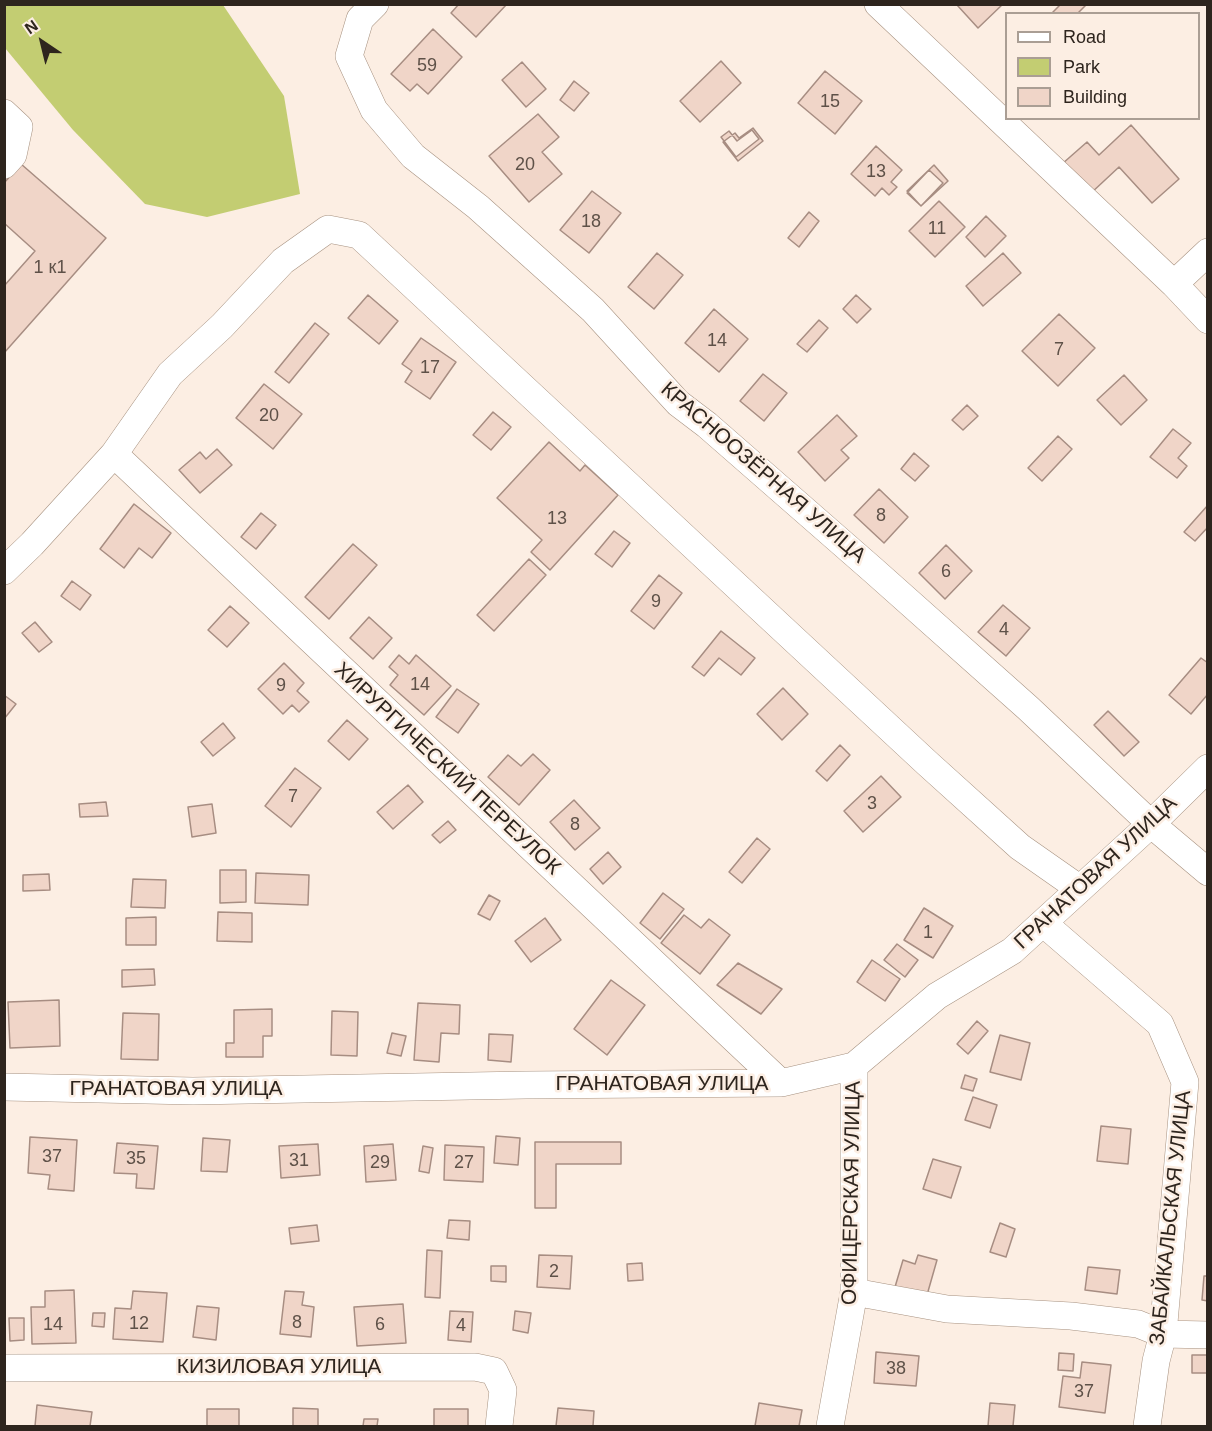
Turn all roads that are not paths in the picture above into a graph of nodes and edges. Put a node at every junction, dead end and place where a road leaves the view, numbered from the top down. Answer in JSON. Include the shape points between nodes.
{"nodes":[{"id":1,"x":884,"y":6,"type":"edge"},
{"id":2,"x":368,"y":12,"type":"edge"},
{"id":3,"x":4,"y":113,"type":"edge"},
{"id":4,"x":4,"y":165,"type":"edge"},
{"id":5,"x":1208,"y":252,"type":"edge"},
{"id":6,"x":1174,"y":284,"type":"junction"},
{"id":7,"x":1208,"y":320,"type":"edge"},
{"id":8,"x":114,"y":454,"type":"junction"},
{"id":9,"x":4,"y":571,"type":"edge"},
{"id":10,"x":1208,"y":768,"type":"edge"},
{"id":11,"x":1151,"y":824,"type":"junction"},
{"id":12,"x":1208,"y":872,"type":"edge"},
{"id":13,"x":1080,"y":889,"type":"junction"},
{"id":14,"x":1043,"y":923,"type":"junction"},
{"id":15,"x":854,"y":1066,"type":"junction"},
{"id":16,"x":1195,"y":1077,"type":"edge"},
{"id":17,"x":781,"y":1083,"type":"junction"},
{"id":18,"x":4,"y":1088,"type":"edge"},
{"id":19,"x":854,"y":1292,"type":"junction"},
{"id":20,"x":1163,"y":1334,"type":"junction"},
{"id":21,"x":1208,"y":1335,"type":"edge"},
{"id":22,"x":4,"y":1368,"type":"edge"},
{"id":23,"x":499,"y":1426,"type":"edge"},
{"id":24,"x":830,"y":1426,"type":"edge"},
{"id":25,"x":1147,"y":1426,"type":"edge"}],
"edges":[{"from":1,"to":6,"type":"street"},
{"from":2,"to":11,"type":"street","name":"КРАСНООЗЁРНАЯ УЛИЦА","via":[[349,56],[374,110],[413,156],[478,207],[593,310],[678,403],[873,570]]},
{"from":3,"to":4,"type":"street","via":[[19,127],[13,155]]},
{"from":5,"to":6,"type":"street"},
{"from":6,"to":7,"type":"street"},
{"from":8,"to":9,"type":"street"},
{"from":8,"to":13,"type":"street","via":[[170,374],[283,261],[328,229],[359,234],[927,763],[1020,847]]},
{"from":8,"to":17,"type":"street","name":"ХИРУРГИЧЕСКИЙ ПЕРЕУЛОК"},
{"from":10,"to":11,"type":"street","name":"ГРАНАТОВАЯ УЛИЦА"},
{"from":11,"to":12,"type":"street","name":"КРАСНООЗЁРНАЯ УЛИЦА"},
{"from":11,"to":13,"type":"street","name":"ГРАНАТОВАЯ УЛИЦА"},
{"from":13,"to":14,"type":"street","name":"ГРАНАТОВАЯ УЛИЦА"},
{"from":14,"to":15,"type":"street","name":"ГРАНАТОВАЯ УЛИЦА","via":[[1012,951],[937,996]]},
{"from":14,"to":16,"type":"street","name":"ЗАБАЙКАЛЬСКАЯ УЛИЦА","via":[[1160,1024]]},
{"from":15,"to":17,"type":"street","name":"ГРАНАТОВАЯ УЛИЦА"},
{"from":15,"to":19,"type":"street","name":"ОФИЦЕРСКАЯ УЛИЦА"},
{"from":16,"to":20,"type":"street","name":"ЗАБАЙКАЛЬСКАЯ УЛИЦА","via":[[1185,1082]]},
{"from":17,"to":18,"type":"street","name":"ГРАНАТОВАЯ УЛИЦА","via":[[193,1091]]},
{"from":19,"to":20,"type":"street","via":[[947,1309],[1138,1324]]},
{"from":19,"to":24,"type":"street","name":"ОФИЦЕРСКАЯ УЛИЦА"},
{"from":20,"to":21,"type":"street"},
{"from":20,"to":25,"type":"street","name":"ЗАБАЙКАЛЬСКАЯ УЛИЦА"},
{"from":22,"to":23,"type":"street","name":"КИЗИЛОВАЯ УЛИЦА","via":[[475,1367],[494,1371],[503,1390]]}]}
